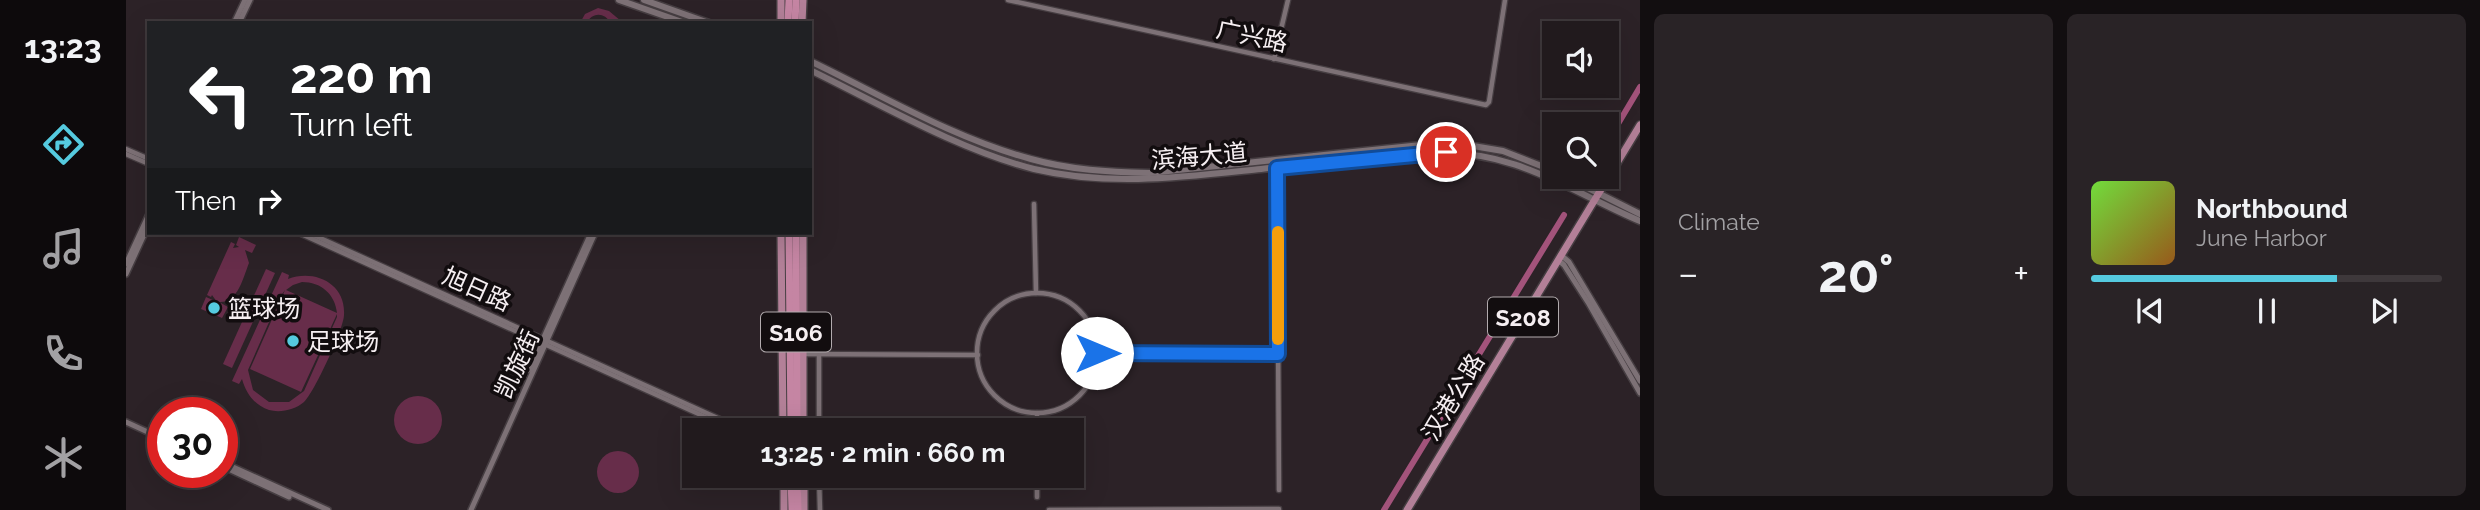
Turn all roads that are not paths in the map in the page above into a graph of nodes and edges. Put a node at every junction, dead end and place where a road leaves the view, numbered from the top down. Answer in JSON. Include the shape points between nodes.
{"nodes":[{"id":1,"x":247,"y":0,"type":"edge"},
{"id":2,"x":619,"y":0,"type":"edge"},
{"id":3,"x":644,"y":0,"type":"edge"},
{"id":4,"x":781,"y":0,"type":"edge"},
{"id":5,"x":789,"y":0,"type":"edge"},
{"id":6,"x":796,"y":0,"type":"edge"},
{"id":7,"x":803,"y":0,"type":"edge"},
{"id":8,"x":1008,"y":0,"type":"edge"},
{"id":9,"x":1288,"y":0,"type":"edge"},
{"id":10,"x":1505,"y":0,"type":"edge"},
{"id":11,"x":1032,"y":3,"type":"edge"},
{"id":12,"x":238,"y":21,"type":"edge"},
{"id":13,"x":679,"y":21,"type":"edge"},
{"id":14,"x":703,"y":21,"type":"edge"},
{"id":15,"x":781,"y":21,"type":"edge"},
{"id":16,"x":788,"y":21,"type":"edge"},
{"id":17,"x":795,"y":21,"type":"edge"},
{"id":18,"x":802,"y":21,"type":"edge"},
{"id":19,"x":1274,"y":59,"type":"junction"},
{"id":20,"x":812,"y":62,"type":"edge"},
{"id":21,"x":812,"y":71,"type":"edge"},
{"id":22,"x":1640,"y":125,"type":"edge"},
{"id":23,"x":1640,"y":131,"type":"edge"},
{"id":24,"x":126,"y":151,"type":"edge"},
{"id":25,"x":1277,"y":159,"type":"junction"},
{"id":26,"x":147,"y":161,"type":"edge"},
{"id":27,"x":1542,"y":166,"type":"edge"},
{"id":28,"x":1277,"y":168,"type":"junction"},
{"id":29,"x":1584,"y":189,"type":"edge"},
{"id":30,"x":1598,"y":198,"type":"junction"},
{"id":31,"x":1034,"y":204,"type":"dead end"},
{"id":32,"x":1640,"y":214,"type":"edge"},
{"id":33,"x":147,"y":218,"type":"edge"},
{"id":34,"x":1640,"y":221,"type":"edge"},
{"id":35,"x":147,"y":227,"type":"edge"},
{"id":36,"x":303,"y":235,"type":"edge"},
{"id":37,"x":313,"y":235,"type":"edge"},
{"id":38,"x":592,"y":235,"type":"edge"},
{"id":39,"x":781,"y":235,"type":"edge"},
{"id":40,"x":789,"y":235,"type":"edge"},
{"id":41,"x":796,"y":235,"type":"edge"},
{"id":42,"x":803,"y":235,"type":"edge"},
{"id":43,"x":1561,"y":258,"type":"junction"},
{"id":44,"x":128,"y":260,"type":"edge"},
{"id":45,"x":126,"y":274,"type":"edge"},
{"id":46,"x":1036,"y":293,"type":"junction"},
{"id":47,"x":544,"y":342,"type":"junction"},
{"id":48,"x":1097,"y":353,"type":"junction"},
{"id":49,"x":793,"y":354,"type":"junction"},
{"id":50,"x":1278,"y":354,"type":"junction"},
{"id":51,"x":819,"y":355,"type":"junction"},
{"id":52,"x":978,"y":355,"type":"junction"},
{"id":53,"x":1640,"y":381,"type":"edge"},
{"id":54,"x":1640,"y":393,"type":"edge"},
{"id":55,"x":1037,"y":413,"type":"junction"},
{"id":56,"x":708,"y":418,"type":"edge"},
{"id":57,"x":717,"y":418,"type":"edge"},
{"id":58,"x":785,"y":418,"type":"edge"},
{"id":59,"x":790,"y":418,"type":"edge"},
{"id":60,"x":796,"y":418,"type":"edge"},
{"id":61,"x":801,"y":418,"type":"edge"},
{"id":62,"x":819,"y":418,"type":"edge"},
{"id":63,"x":1037,"y":418,"type":"edge"},
{"id":64,"x":126,"y":420,"type":"edge"},
{"id":65,"x":147,"y":430,"type":"edge"},
{"id":66,"x":238,"y":471,"type":"edge"},
{"id":67,"x":238,"y":472,"type":"edge"},
{"id":68,"x":783,"y":488,"type":"edge"},
{"id":69,"x":791,"y":488,"type":"edge"},
{"id":70,"x":797,"y":488,"type":"edge"},
{"id":71,"x":804,"y":488,"type":"edge"},
{"id":72,"x":819,"y":488,"type":"edge"},
{"id":73,"x":1037,"y":488,"type":"edge"},
{"id":74,"x":1279,"y":490,"type":"dead end"},
{"id":75,"x":1037,"y":497,"type":"dead end"},
{"id":76,"x":1279,"y":509,"type":"edge"},
{"id":77,"x":319,"y":510,"type":"edge"},
{"id":78,"x":328,"y":510,"type":"edge"},
{"id":79,"x":469,"y":510,"type":"edge"},
{"id":80,"x":784,"y":510,"type":"edge"},
{"id":81,"x":792,"y":510,"type":"edge"},
{"id":82,"x":798,"y":510,"type":"edge"},
{"id":83,"x":804,"y":510,"type":"edge"},
{"id":84,"x":820,"y":510,"type":"edge"},
{"id":85,"x":1049,"y":510,"type":"edge"},
{"id":86,"x":1409,"y":510,"type":"edge"}],
"edges":[{"from":1,"to":12,"type":"street"},
{"from":2,"to":13,"type":"main road"},
{"from":3,"to":14,"type":"main road"},
{"from":4,"to":15,"type":"main road"},
{"from":5,"to":16,"type":"highway"},
{"from":6,"to":17,"type":"highway"},
{"from":7,"to":18,"type":"main road"},
{"from":8,"to":11,"type":"street","name":"广兴路"},
{"from":9,"to":19,"type":"street"},
{"from":10,"to":19,"type":"street","name":"广兴路","via":[[1488,104]]},
{"from":11,"to":19,"type":"street","name":"广兴路"},
{"from":20,"to":25,"type":"main road","name":"滨海大道","via":[[965,136],[1049,164],[1149,173]]},
{"from":21,"to":28,"type":"main road","name":"滨海大道","via":[[961,143],[1051,172],[1139,180]]},
{"from":22,"to":30,"type":"main road","name":"汉港公路"},
{"from":23,"to":30,"type":"main road","name":"汉港公路"},
{"from":24,"to":26,"type":"street"},
{"from":25,"to":27,"type":"main road","name":"滨海大道","via":[[1445,144],[1503,151]]},
{"from":25,"to":28,"type":"street"},
{"from":28,"to":30,"type":"main road","name":"滨海大道","via":[[1460,153],[1519,164]]},
{"from":28,"to":50,"type":"street"},
{"from":29,"to":30,"type":"main road","name":"滨海大道"},
{"from":30,"to":32,"type":"main road","name":"滨海大道"},
{"from":30,"to":34,"type":"main road","name":"滨海大道"},
{"from":30,"to":43,"type":"main road","name":"汉港公路"},
{"from":31,"to":46,"type":"street"},
{"from":33,"to":44,"type":"street"},
{"from":35,"to":44,"type":"street"},
{"from":36,"to":47,"type":"street","name":"旭日路"},
{"from":37,"to":47,"type":"street","name":"旭日路"},
{"from":38,"to":47,"type":"street","name":"凯旋街"},
{"from":39,"to":49,"type":"main road"},
{"from":40,"to":49,"type":"highway","number":"S106"},
{"from":41,"to":49,"type":"highway","number":"S106"},
{"from":42,"to":49,"type":"main road"},
{"from":43,"to":53,"type":"street","via":[[1594,301]]},
{"from":43,"to":54,"type":"street"},
{"from":43,"to":86,"type":"main road","name":"汉港公路"},
{"from":44,"to":45,"type":"street"},
{"from":46,"to":48,"type":"street","via":[[1072,304],[1094,335]]},
{"from":46,"to":52,"type":"street","via":[[998,307],[985,323]]},
{"from":47,"to":56,"type":"street","name":"旭日路"},
{"from":47,"to":57,"type":"street","name":"旭日路"},
{"from":47,"to":79,"type":"street","name":"凯旋街"},
{"from":48,"to":50,"type":"street"},
{"from":48,"to":55,"type":"street","via":[[1094,372],[1079,396],[1055,411]]},
{"from":49,"to":51,"type":"street"},
{"from":49,"to":58,"type":"main road"},
{"from":49,"to":59,"type":"highway","number":"S106"},
{"from":49,"to":60,"type":"highway","number":"S106"},
{"from":49,"to":61,"type":"main road"},
{"from":50,"to":74,"type":"street"},
{"from":51,"to":52,"type":"street"},
{"from":51,"to":62,"type":"street"},
{"from":52,"to":55,"type":"street","via":[[985,383],[998,399],[1016,410]]},
{"from":55,"to":63,"type":"street"},
{"from":64,"to":65,"type":"street"},
{"from":66,"to":78,"type":"street"},
{"from":67,"to":77,"type":"street"},
{"from":68,"to":80,"type":"main road"},
{"from":69,"to":81,"type":"highway"},
{"from":70,"to":82,"type":"highway"},
{"from":71,"to":83,"type":"main road"},
{"from":72,"to":84,"type":"street"},
{"from":73,"to":75,"type":"street"},
{"from":76,"to":85,"type":"street"}]}
